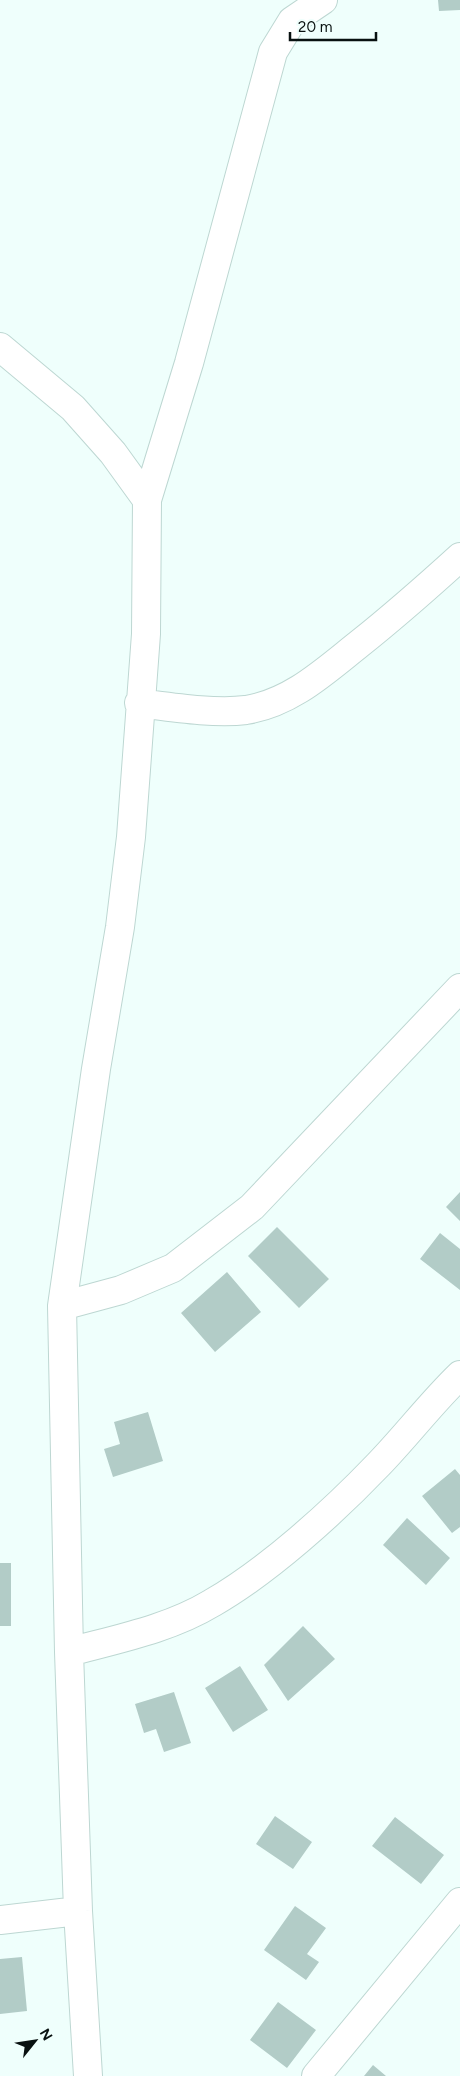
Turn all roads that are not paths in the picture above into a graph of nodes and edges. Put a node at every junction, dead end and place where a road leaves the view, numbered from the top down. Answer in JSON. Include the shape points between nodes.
{"nodes":[{"id":1,"x":322,"y":0,"type":"edge"},
{"id":2,"x":0,"y":347,"type":"edge"},
{"id":3,"x":147,"y":500,"type":"junction"},
{"id":4,"x":460,"y":557,"type":"edge"},
{"id":5,"x":140,"y":703,"type":"junction"},
{"id":6,"x":460,"y":988,"type":"edge"},
{"id":7,"x":62,"y":1306,"type":"junction"},
{"id":8,"x":460,"y":1374,"type":"edge"},
{"id":9,"x":69,"y":1652,"type":"junction"},
{"id":10,"x":460,"y":1902,"type":"edge"},
{"id":11,"x":78,"y":1911,"type":"junction"},
{"id":12,"x":0,"y":1920,"type":"edge"},
{"id":13,"x":88,"y":2076,"type":"edge"},
{"id":14,"x":316,"y":2076,"type":"edge"}],
"edges":[{"from":1,"to":3,"type":"street","via":[[292,21],[273,52],[190,363]]},
{"from":2,"to":3,"type":"street","via":[[73,408],[113,453]]},
{"from":3,"to":5,"type":"street","via":[[146,634]]},
{"from":4,"to":5,"type":"street","via":[[409,604],[318,677],[286,698],[245,710],[191,709]]},
{"from":5,"to":7,"type":"street","via":[[131,836],[120,927]]},
{"from":6,"to":7,"type":"street","via":[[252,1206],[173,1268],[121,1290]]},
{"from":7,"to":9,"type":"street"},
{"from":8,"to":9,"type":"street","via":[[378,1465],[250,1579],[211,1604],[152,1630]]},
{"from":9,"to":11,"type":"street"},
{"from":10,"to":14,"type":"street"},
{"from":11,"to":12,"type":"street"},
{"from":11,"to":13,"type":"street"}]}
